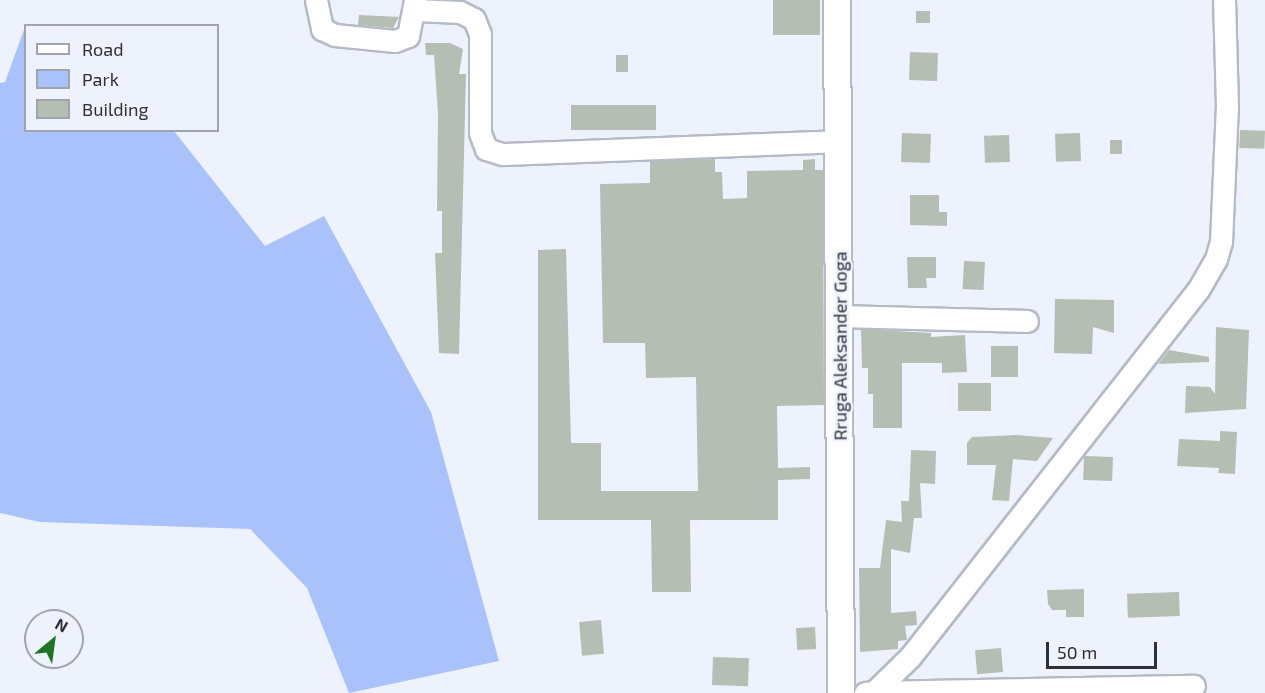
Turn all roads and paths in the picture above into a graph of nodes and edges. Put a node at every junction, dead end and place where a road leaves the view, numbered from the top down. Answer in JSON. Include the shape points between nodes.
{"nodes":[{"id":1,"x":316,"y":0,"type":"edge"},
{"id":2,"x":837,"y":0,"type":"edge"},
{"id":3,"x":1224,"y":0,"type":"edge"},
{"id":4,"x":415,"y":5,"type":"edge"},
{"id":5,"x":839,"y":141,"type":"junction"},
{"id":6,"x":840,"y":316,"type":"junction"},
{"id":7,"x":1027,"y":321,"type":"dead end"},
{"id":8,"x":1194,"y":686,"type":"dead end"},
{"id":9,"x":870,"y":692,"type":"edge"},
{"id":10,"x":841,"y":693,"type":"edge"}],
"edges":[{"from":1,"to":4,"type":"street","via":[[322,29],[335,36],[395,41],[408,36]]},
{"from":2,"to":5,"type":"main road","name":"Rruga Aleksander Goga"},
{"from":3,"to":9,"type":"street","via":[[1227,106],[1221,242],[1216,259],[1198,290],[917,648]]},
{"from":4,"to":5,"type":"street","via":[[460,12],[474,19],[480,34],[480,134],[486,149],[502,154]]},
{"from":5,"to":6,"type":"main road","name":"Rruga Aleksander Goga"},
{"from":6,"to":7,"type":"street"},
{"from":6,"to":10,"type":"main road","name":"Rruga Aleksander Goga"},
{"from":8,"to":9,"type":"street"}]}
